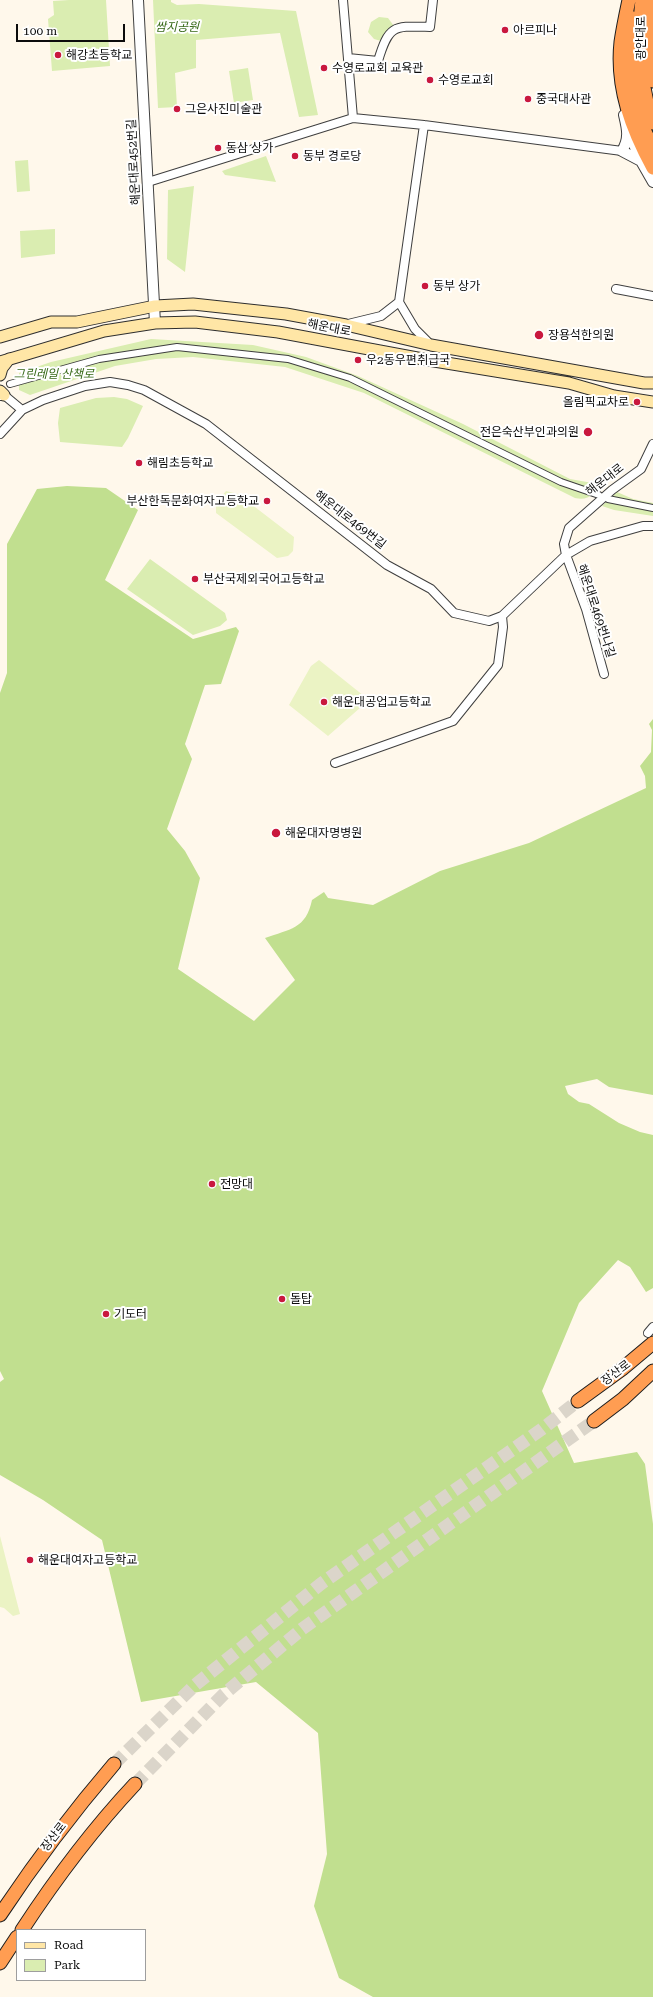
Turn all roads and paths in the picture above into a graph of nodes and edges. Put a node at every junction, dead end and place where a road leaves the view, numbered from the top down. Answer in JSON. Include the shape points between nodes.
{"nodes":[{"id":1,"x":138,"y":0,"type":"edge"},
{"id":2,"x":343,"y":0,"type":"edge"},
{"id":3,"x":433,"y":0,"type":"edge"},
{"id":4,"x":622,"y":0,"type":"edge"},
{"id":5,"x":629,"y":0,"type":"edge"},
{"id":6,"x":636,"y":0,"type":"edge"},
{"id":7,"x":642,"y":0,"type":"edge"},
{"id":8,"x":648,"y":0,"type":"edge"},
{"id":9,"x":653,"y":0,"type":"edge"},
{"id":10,"x":348,"y":58,"type":"junction"},
{"id":11,"x":653,"y":80,"type":"edge"},
{"id":12,"x":653,"y":108,"type":"edge"},
{"id":13,"x":353,"y":118,"type":"junction"},
{"id":14,"x":653,"y":122,"type":"edge"},
{"id":15,"x":424,"y":125,"type":"junction"},
{"id":16,"x":628,"y":132,"type":"junction"},
{"id":17,"x":653,"y":148,"type":"edge"},
{"id":18,"x":622,"y":151,"type":"junction"},
{"id":19,"x":641,"y":161,"type":"junction"},
{"id":20,"x":653,"y":168,"type":"edge"},
{"id":21,"x":148,"y":182,"type":"junction"},
{"id":22,"x":653,"y":182,"type":"edge"},
{"id":23,"x":616,"y":289,"type":"dead end"},
{"id":24,"x":653,"y":296,"type":"edge"},
{"id":25,"x":399,"y":302,"type":"junction"},
{"id":26,"x":155,"y":306,"type":"junction"},
{"id":27,"x":155,"y":323,"type":"junction"},
{"id":28,"x":346,"y":325,"type":"junction"},
{"id":29,"x":0,"y":337,"type":"edge"},
{"id":30,"x":432,"y":345,"type":"junction"},
{"id":31,"x":5,"y":361,"type":"edge"},
{"id":32,"x":0,"y":375,"type":"edge"},
{"id":33,"x":653,"y":383,"type":"edge"},
{"id":34,"x":10,"y":384,"type":"dead end"},
{"id":35,"x":1,"y":394,"type":"edge"},
{"id":36,"x":653,"y":402,"type":"edge"},
{"id":37,"x":22,"y":410,"type":"junction"},
{"id":38,"x":0,"y":434,"type":"edge"},
{"id":39,"x":653,"y":444,"type":"edge"},
{"id":40,"x":599,"y":495,"type":"dead end"},
{"id":41,"x":608,"y":499,"type":"dead end"},
{"id":42,"x":653,"y":508,"type":"edge"},
{"id":43,"x":653,"y":526,"type":"edge"},
{"id":44,"x":566,"y":555,"type":"junction"},
{"id":45,"x":502,"y":616,"type":"junction"},
{"id":46,"x":604,"y":674,"type":"dead end"},
{"id":47,"x":335,"y":763,"type":"dead end"},
{"id":48,"x":651,"y":1334,"type":"edge"},
{"id":49,"x":653,"y":1371,"type":"edge"},
{"id":50,"x":578,"y":1401,"type":"tunnel mouth"},
{"id":51,"x":594,"y":1421,"type":"tunnel mouth"},
{"id":52,"x":114,"y":1764,"type":"tunnel mouth"},
{"id":53,"x":135,"y":1784,"type":"tunnel mouth"},
{"id":54,"x":0,"y":1914,"type":"edge"},
{"id":55,"x":23,"y":1929,"type":"edge"},
{"id":56,"x":16,"y":1939,"type":"edge"},
{"id":57,"x":0,"y":1963,"type":"edge"}],
"edges":[{"from":1,"to":21,"type":"street","name":"해운대로452번길"},
{"from":2,"to":10,"type":"street"},
{"from":3,"to":10,"type":"street","via":[[430,27],[404,26],[394,29],[384,41],[378,61]]},
{"from":4,"to":16,"type":"street","via":[[615,66],[618,94]]},
{"from":5,"to":20,"type":"highway","via":[[621,43],[624,97],[633,127]]},
{"from":6,"to":17,"type":"highway","via":[[630,51],[633,83],[640,121]]},
{"from":7,"to":14,"type":"highway","name":"광안대로","via":[[640,57]]},
{"from":8,"to":12,"type":"main road","via":[[645,57]]},
{"from":9,"to":11,"type":"highway","name":"광안대로"},
{"from":10,"to":13,"type":"street"},
{"from":13,"to":15,"type":"street"},
{"from":13,"to":21,"type":"street"},
{"from":15,"to":18,"type":"street"},
{"from":15,"to":25,"type":"street"},
{"from":16,"to":18,"type":"street","via":[[627,144]]},
{"from":16,"to":19,"type":"street"},
{"from":18,"to":19,"type":"street"},
{"from":19,"to":22,"type":"street"},
{"from":21,"to":26,"type":"street","name":"해운대로452번길"},
{"from":23,"to":24,"type":"street"},
{"from":25,"to":28,"type":"street","via":[[381,316]]},
{"from":25,"to":30,"type":"street","via":[[415,329]]},
{"from":26,"to":27,"type":"street","name":"해운대로452번길"},
{"from":26,"to":28,"type":"main road","name":"해운대로","via":[[193,304],[227,307]]},
{"from":26,"to":29,"type":"main road","name":"해운대로","via":[[77,322],[51,322]]},
{"from":27,"to":31,"type":"main road","name":"해운대로","via":[[104,331]]},
{"from":27,"to":36,"type":"main road","name":"해운대로","via":[[195,322],[278,332],[569,383],[614,396]]},
{"from":28,"to":30,"type":"main road","name":"해운대로"},
{"from":30,"to":33,"type":"main road","name":"해운대로"},
{"from":31,"to":32,"type":"main road"},
{"from":34,"to":40,"type":"street","via":[[99,359],[177,347],[288,359],[350,378],[561,482]]},
{"from":35,"to":37,"type":"street"},
{"from":37,"to":38,"type":"street"},
{"from":37,"to":45,"type":"street","name":"해운대로469번길","via":[[85,386],[110,382],[144,390],[206,424],[387,565],[431,589],[454,613],[489,621]]},
{"from":39,"to":44,"type":"street","name":"해운대로","via":[[641,469],[612,490],[569,528],[564,544]]},
{"from":41,"to":42,"type":"street"},
{"from":43,"to":44,"type":"street","via":[[643,526],[590,541]]},
{"from":44,"to":45,"type":"street"},
{"from":44,"to":46,"type":"street","name":"해운대로469번나길","via":[[586,609]]},
{"from":45,"to":47,"type":"street","via":[[498,665],[452,721]]},
{"from":48,"to":50,"type":"highway","name":"장산로","via":[[622,1369]]},
{"from":49,"to":51,"type":"highway","name":"장산로"},
{"from":52,"to":54,"type":"highway","name":"장산로","via":[[71,1815]]},
{"from":53,"to":55,"type":"highway","via":[[92,1832],[54,1881]]},
{"from":56,"to":57,"type":"highway"}]}
